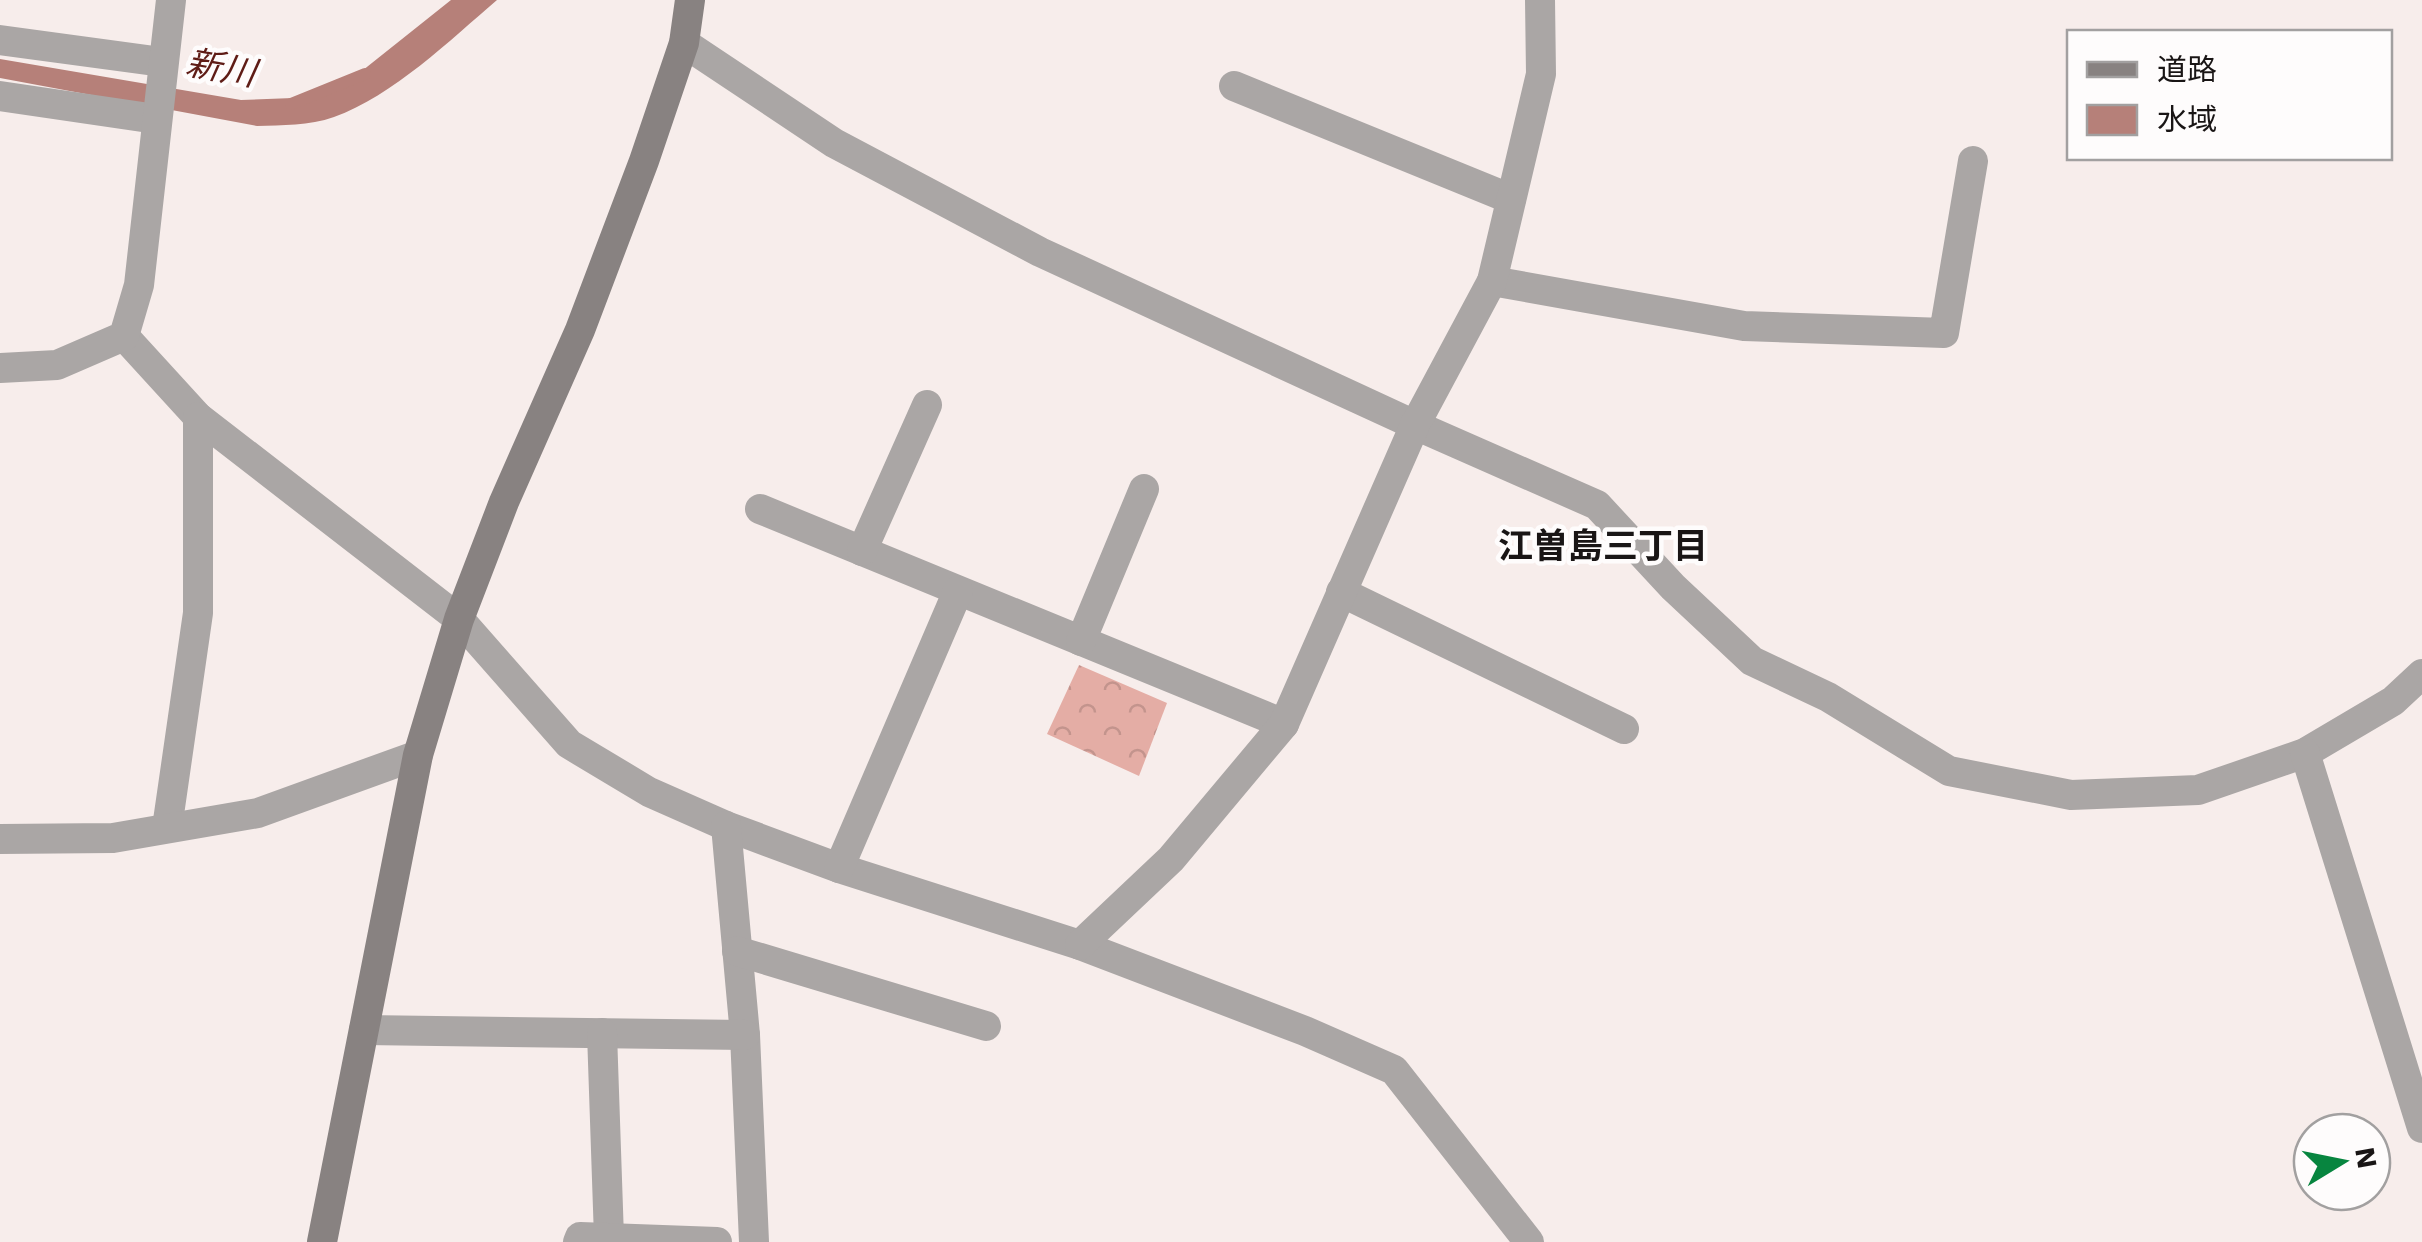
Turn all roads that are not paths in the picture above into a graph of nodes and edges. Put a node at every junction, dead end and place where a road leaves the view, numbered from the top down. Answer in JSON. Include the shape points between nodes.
{"nodes":[{"id":1,"x":171,"y":0,"type":"edge"},
{"id":2,"x":690,"y":0,"type":"edge"},
{"id":3,"x":1540,"y":0,"type":"edge"},
{"id":4,"x":0,"y":40,"type":"edge"},
{"id":5,"x":684,"y":42,"type":"junction"},
{"id":6,"x":162,"y":62,"type":"junction"},
{"id":7,"x":1234,"y":86,"type":"dead end"},
{"id":8,"x":0,"y":96,"type":"edge"},
{"id":9,"x":156,"y":119,"type":"junction"},
{"id":10,"x":1973,"y":162,"type":"dead end"},
{"id":11,"x":1511,"y":199,"type":"junction"},
{"id":12,"x":1492,"y":281,"type":"junction"},
{"id":13,"x":124,"y":336,"type":"junction"},
{"id":14,"x":0,"y":368,"type":"edge"},
{"id":15,"x":928,"y":405,"type":"dead end"},
{"id":16,"x":198,"y":417,"type":"junction"},
{"id":17,"x":1415,"y":424,"type":"junction"},
{"id":18,"x":1144,"y":488,"type":"dead end"},
{"id":19,"x":760,"y":509,"type":"dead end"},
{"id":20,"x":862,"y":551,"type":"junction"},
{"id":21,"x":958,"y":590,"type":"junction"},
{"id":22,"x":1341,"y":592,"type":"junction"},
{"id":23,"x":459,"y":619,"type":"junction"},
{"id":24,"x":1081,"y":641,"type":"junction"},
{"id":25,"x":2422,"y":674,"type":"edge"},
{"id":26,"x":1284,"y":724,"type":"junction"},
{"id":27,"x":1624,"y":728,"type":"dead end"},
{"id":28,"x":2305,"y":753,"type":"junction"},
{"id":29,"x":418,"y":755,"type":"junction"},
{"id":30,"x":726,"y":826,"type":"junction"},
{"id":31,"x":167,"y":828,"type":"junction"},
{"id":32,"x":0,"y":839,"type":"edge"},
{"id":33,"x":839,"y":868,"type":"junction"},
{"id":34,"x":1080,"y":945,"type":"junction"},
{"id":35,"x":738,"y":951,"type":"junction"},
{"id":36,"x":986,"y":1026,"type":"dead end"},
{"id":37,"x":364,"y":1030,"type":"junction"},
{"id":38,"x":602,"y":1033,"type":"junction"},
{"id":39,"x":745,"y":1035,"type":"junction"},
{"id":40,"x":2422,"y":1128,"type":"edge"},
{"id":41,"x":609,"y":1238,"type":"junction"},
{"id":42,"x":322,"y":1242,"type":"edge"},
{"id":43,"x":578,"y":1242,"type":"edge"},
{"id":44,"x":718,"y":1242,"type":"edge"},
{"id":45,"x":754,"y":1242,"type":"edge"},
{"id":46,"x":1529,"y":1242,"type":"edge"}],
"edges":[{"from":1,"to":6,"type":"street"},
{"from":2,"to":5,"type":"street"},
{"from":3,"to":11,"type":"street","via":[[1541,74]]},
{"from":4,"to":6,"type":"street"},
{"from":5,"to":17,"type":"street","via":[[834,144],[1040,252]]},
{"from":5,"to":23,"type":"street","via":[[580,330]]},
{"from":6,"to":9,"type":"street"},
{"from":7,"to":11,"type":"street"},
{"from":8,"to":9,"type":"street"},
{"from":9,"to":13,"type":"street","via":[[138,285]]},
{"from":10,"to":12,"type":"street","via":[[1944,334],[1744,326]]},
{"from":11,"to":12,"type":"street"},
{"from":12,"to":17,"type":"street"},
{"from":13,"to":14,"type":"street","via":[[57,365]]},
{"from":13,"to":16,"type":"street"},
{"from":15,"to":20,"type":"street"},
{"from":16,"to":23,"type":"street"},
{"from":16,"to":31,"type":"street","via":[[198,613]]},
{"from":17,"to":22,"type":"street"},
{"from":17,"to":28,"type":"street","via":[[1598,504],[1752,661],[1828,697],[1949,772],[2071,794],[2198,790]]},
{"from":18,"to":24,"type":"street"},
{"from":19,"to":20,"type":"street"},
{"from":20,"to":21,"type":"street"},
{"from":21,"to":24,"type":"street"},
{"from":21,"to":33,"type":"street"},
{"from":22,"to":26,"type":"street"},
{"from":22,"to":27,"type":"street"},
{"from":23,"to":29,"type":"street"},
{"from":23,"to":30,"type":"street","via":[[569,744],[649,792]]},
{"from":24,"to":26,"type":"street"},
{"from":25,"to":28,"type":"street","via":[[2392,701]]},
{"from":26,"to":34,"type":"street","via":[[1171,859]]},
{"from":28,"to":40,"type":"street"},
{"from":29,"to":31,"type":"street","via":[[258,814]]},
{"from":29,"to":37,"type":"street"},
{"from":30,"to":33,"type":"street"},
{"from":30,"to":35,"type":"street"},
{"from":31,"to":32,"type":"street","via":[[113,838]]},
{"from":33,"to":34,"type":"street"},
{"from":34,"to":46,"type":"street","via":[[1394,1070]]},
{"from":35,"to":36,"type":"street"},
{"from":35,"to":39,"type":"street"},
{"from":37,"to":38,"type":"street"},
{"from":37,"to":42,"type":"street"},
{"from":38,"to":39,"type":"street"},
{"from":38,"to":41,"type":"street"},
{"from":39,"to":45,"type":"street"},
{"from":41,"to":43,"type":"street"},
{"from":41,"to":44,"type":"street"}]}
